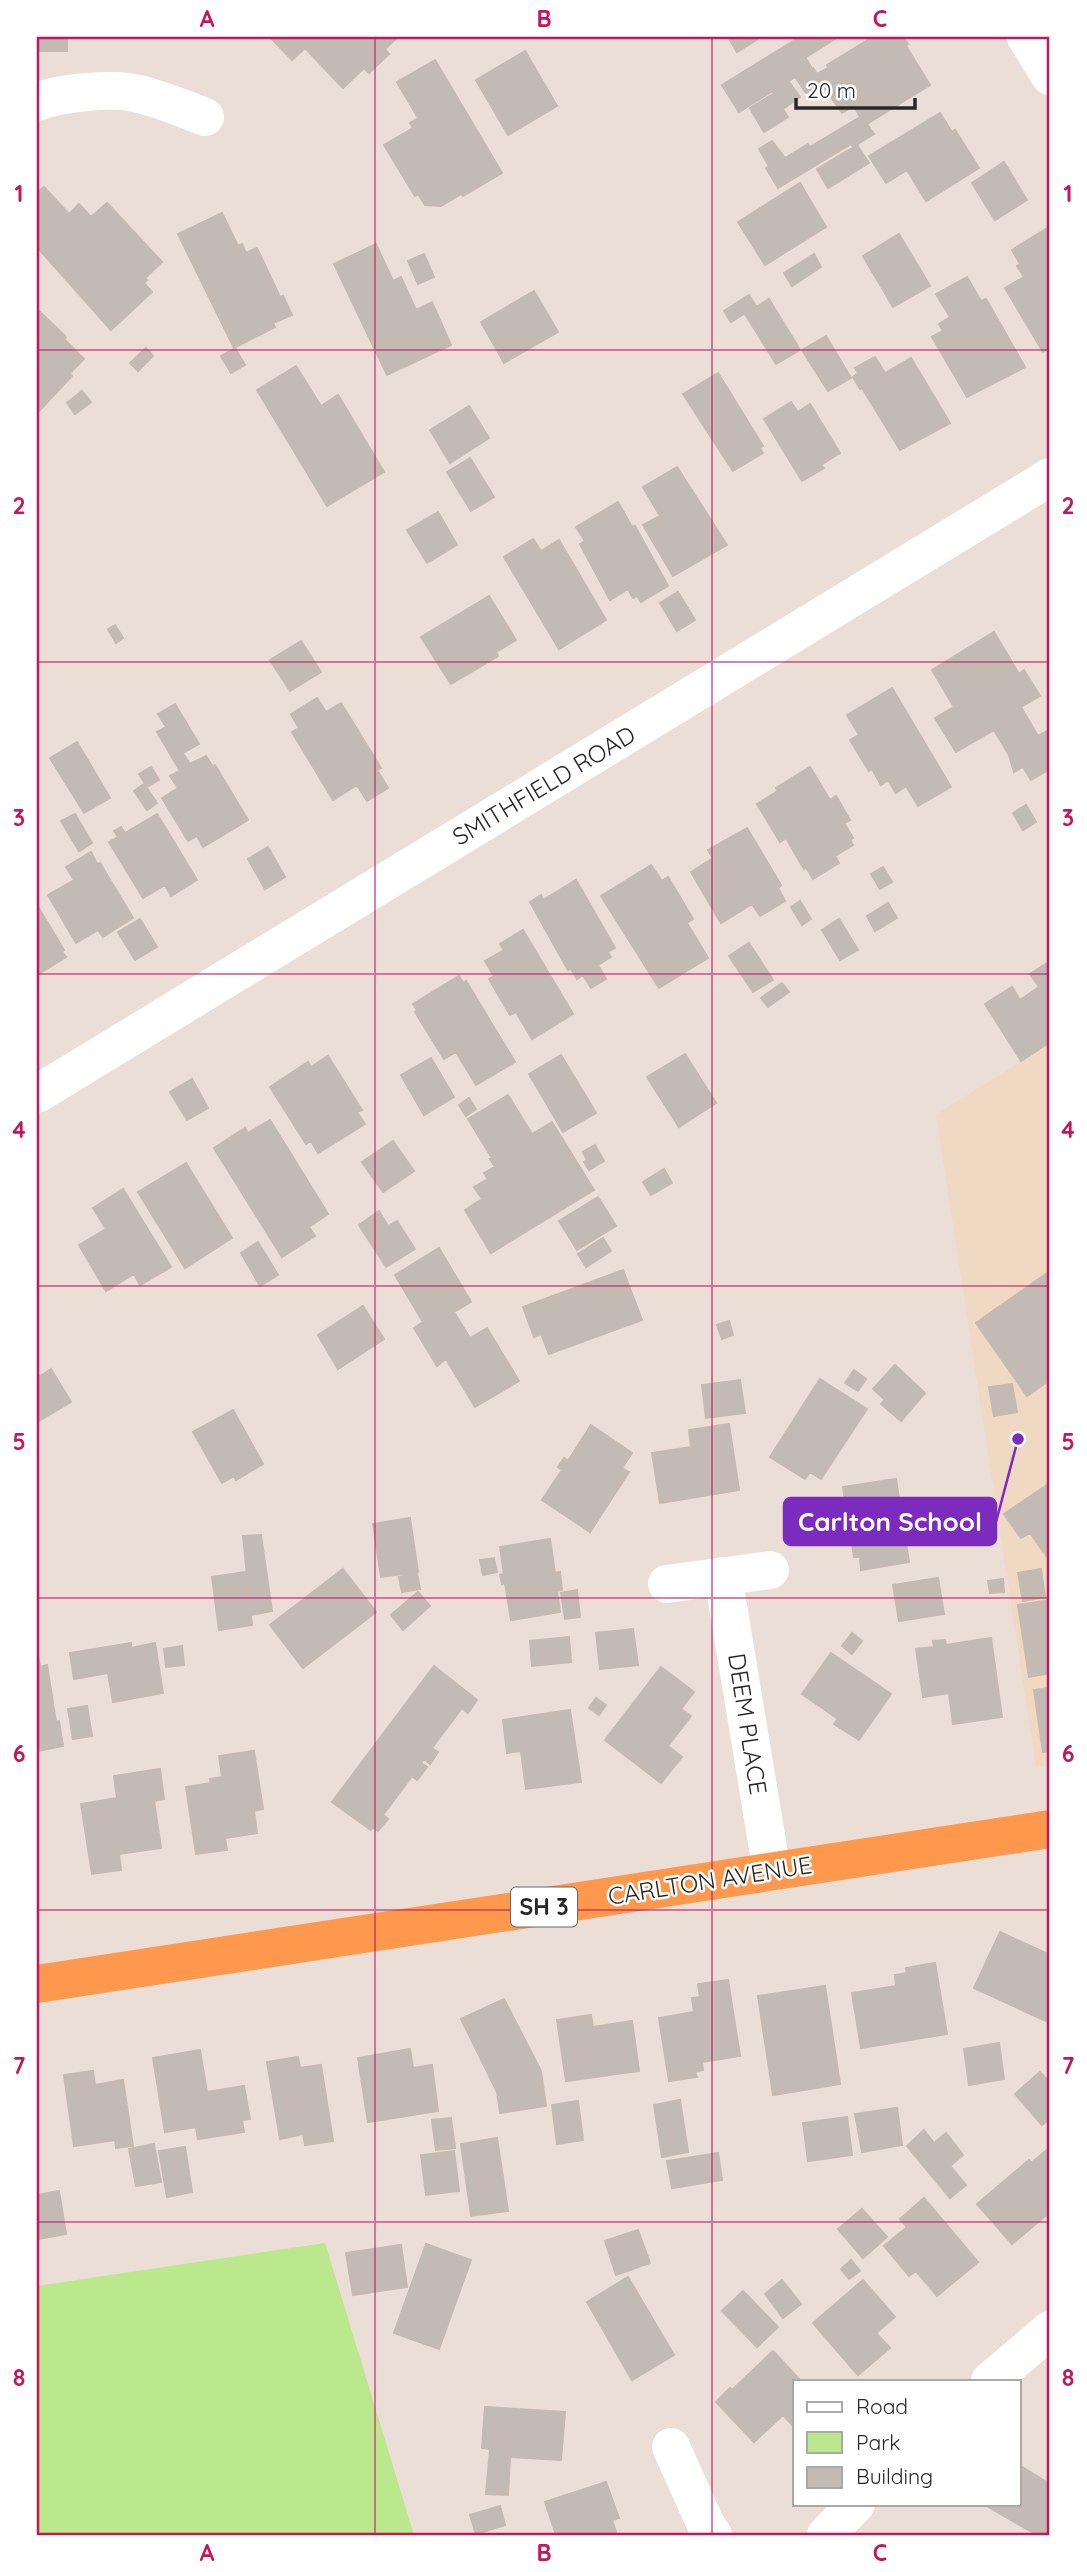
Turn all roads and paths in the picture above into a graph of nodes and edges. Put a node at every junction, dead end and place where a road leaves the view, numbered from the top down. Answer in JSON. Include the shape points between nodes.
{"nodes":[{"id":1,"x":1026,"y":37,"type":"edge"},
{"id":2,"x":1050,"y":76,"type":"edge"},
{"id":3,"x":37,"y":102,"type":"edge"},
{"id":4,"x":205,"y":117,"type":"dead end"},
{"id":5,"x":1050,"y":477,"type":"edge"},
{"id":6,"x":37,"y":1094,"type":"edge"},
{"id":7,"x":770,"y":1570,"type":"dead end"},
{"id":8,"x":723,"y":1576,"type":"junction"},
{"id":9,"x":667,"y":1584,"type":"dead end"},
{"id":10,"x":1050,"y":1829,"type":"edge"},
{"id":11,"x":772,"y":1872,"type":"junction"},
{"id":12,"x":37,"y":1984,"type":"edge"},
{"id":13,"x":1050,"y":2330,"type":"edge"},
{"id":14,"x":991,"y":2380,"type":"edge"},
{"id":15,"x":671,"y":2447,"type":"dead end"},
{"id":16,"x":854,"y":2506,"type":"edge"},
{"id":17,"x":713,"y":2535,"type":"edge"},
{"id":18,"x":826,"y":2535,"type":"edge"}],
"edges":[{"from":1,"to":2,"type":"street"},
{"from":3,"to":4,"type":"street","via":[[86,92],[136,93]]},
{"from":5,"to":6,"type":"street","name":"SMITHFIELD ROAD"},
{"from":7,"to":8,"type":"street"},
{"from":8,"to":9,"type":"street"},
{"from":8,"to":11,"type":"street","name":"DEEM PLACE"},
{"from":10,"to":11,"type":"highway","name":"CARLTON AVENUE","number":"SH 3"},
{"from":11,"to":12,"type":"highway","name":"CARLTON AVENUE","number":"SH 3"},
{"from":13,"to":14,"type":"street"},
{"from":15,"to":17,"type":"street"},
{"from":16,"to":18,"type":"street"}]}
